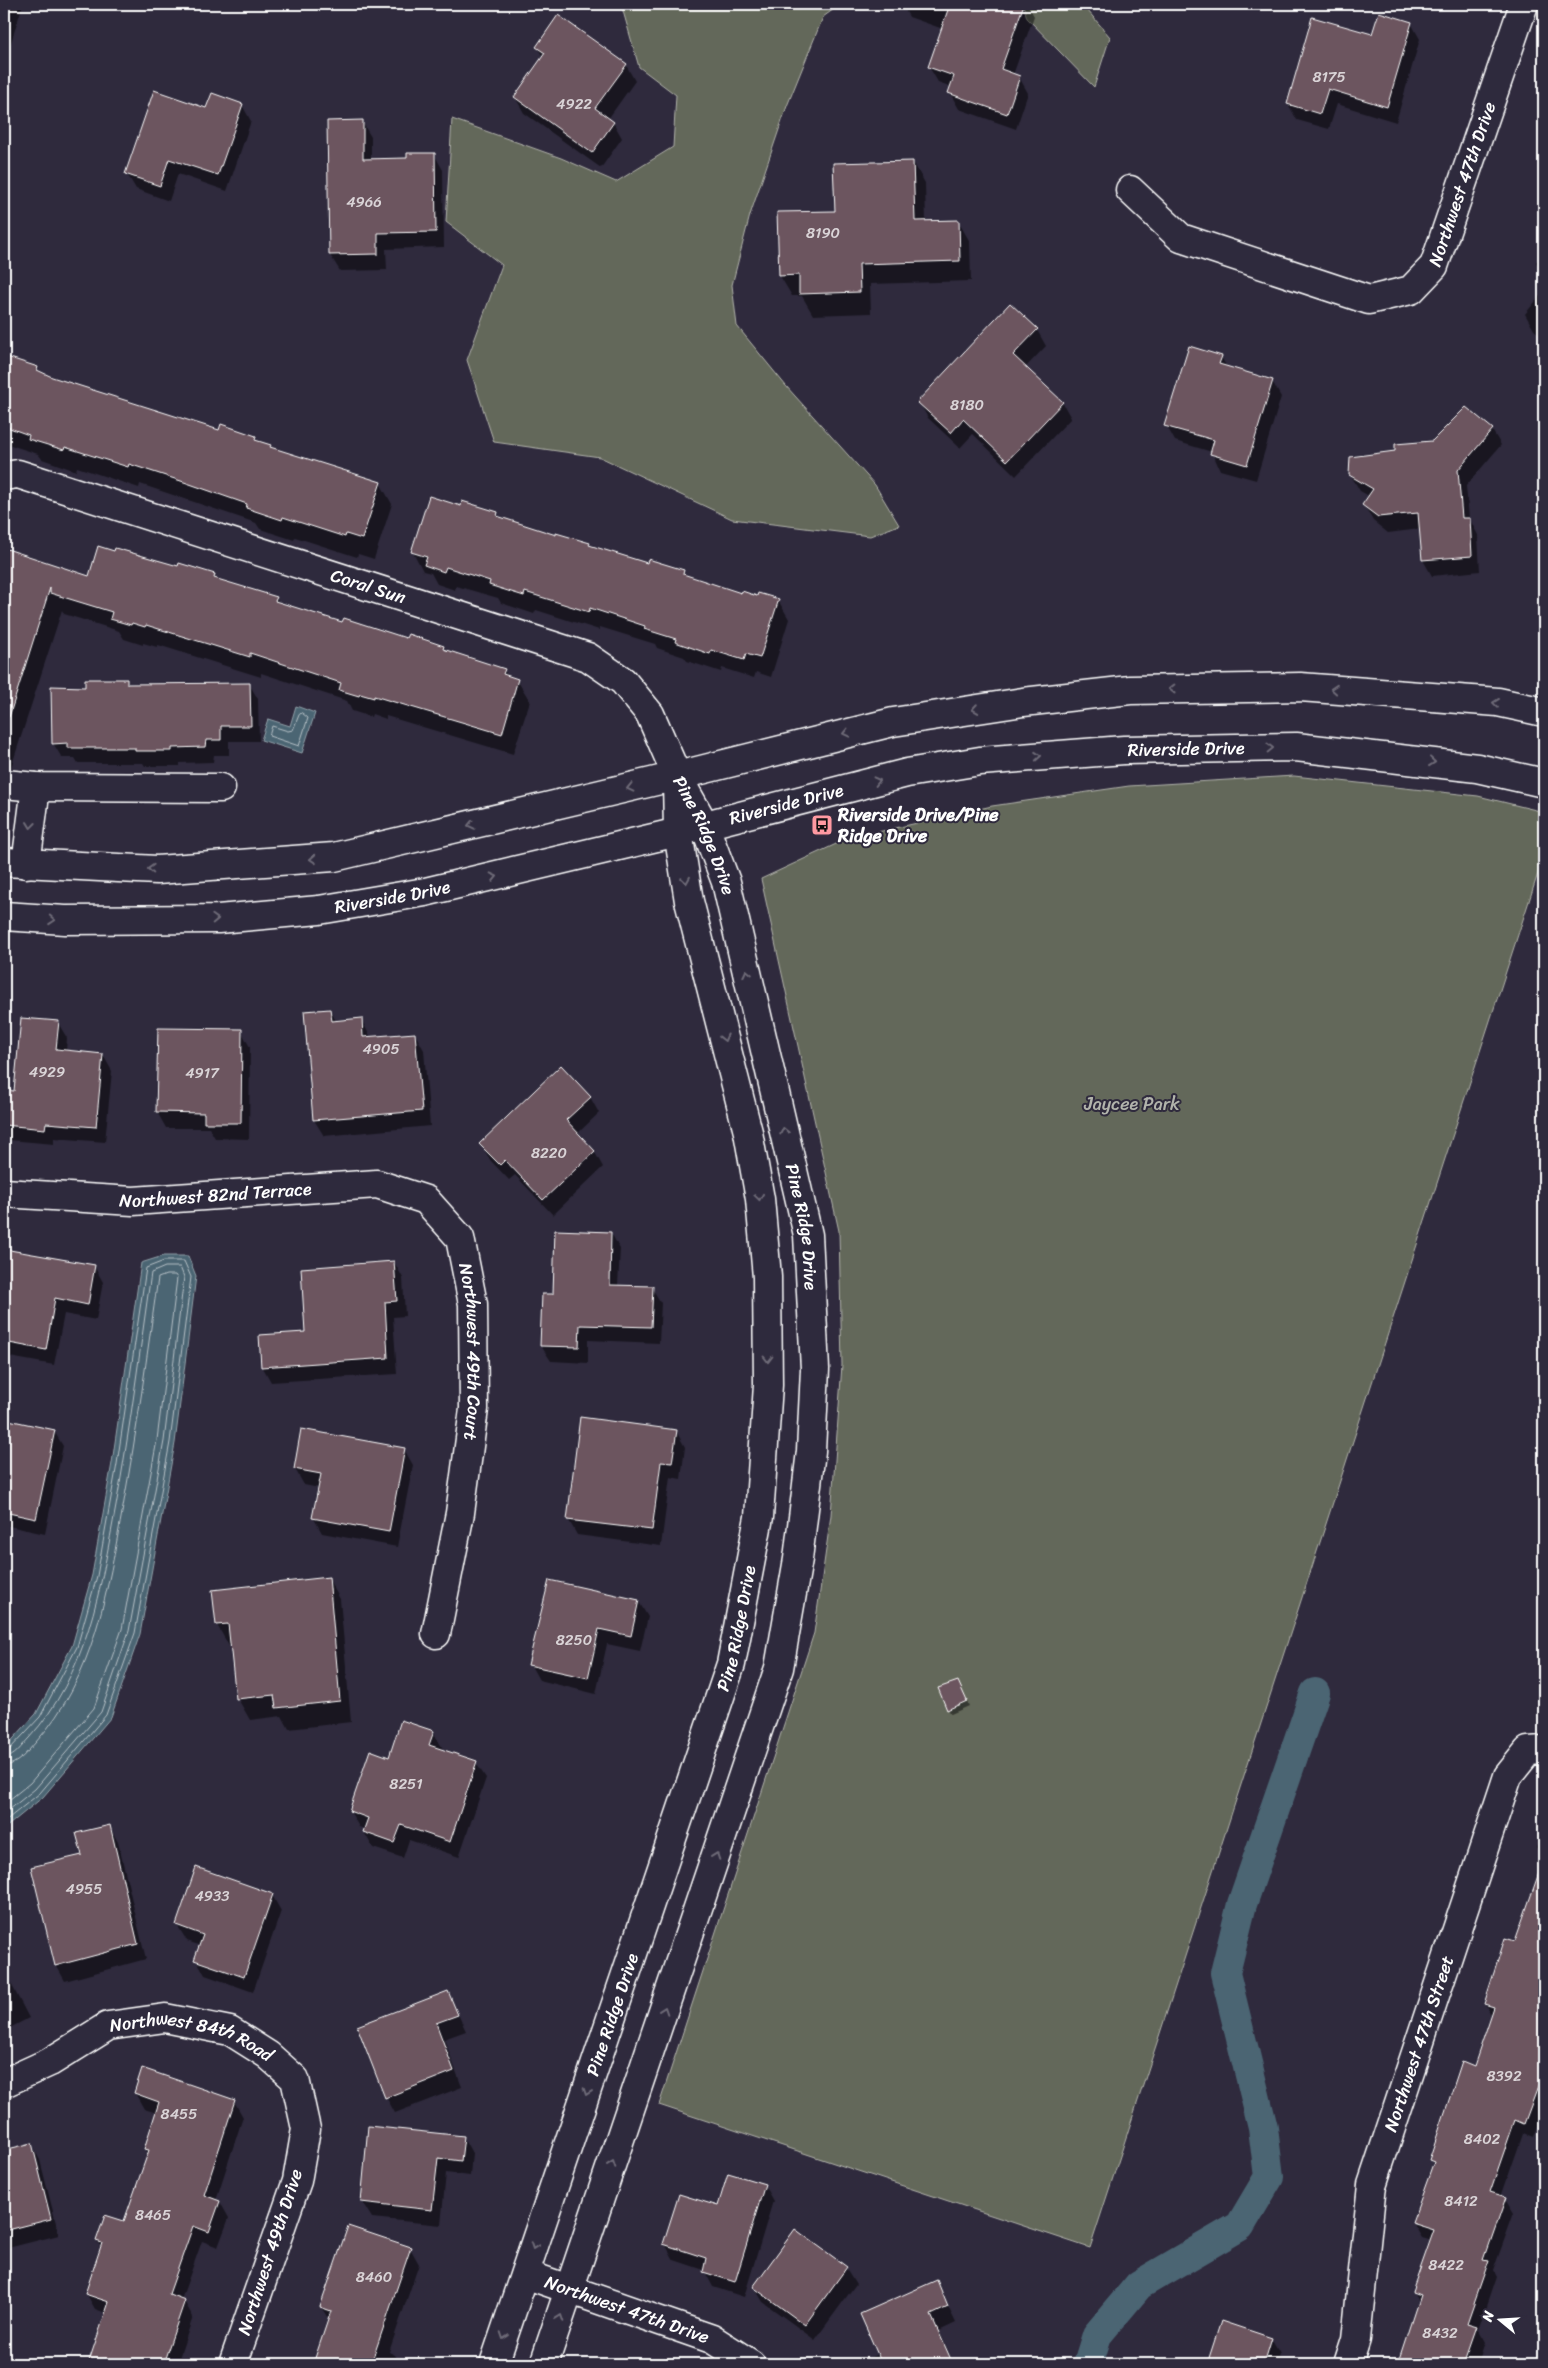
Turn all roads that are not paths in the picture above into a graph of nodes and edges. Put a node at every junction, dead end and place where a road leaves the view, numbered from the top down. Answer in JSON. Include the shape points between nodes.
{"nodes":[{"id":1,"x":1524,"y":4,"type":"edge"},
{"id":2,"x":1130,"y":190,"type":"dead end"},
{"id":3,"x":4,"y":476,"type":"edge"},
{"id":4,"x":1544,"y":712,"type":"edge"},
{"id":5,"x":677,"y":776,"type":"junction"},
{"id":6,"x":4,"y":784,"type":"edge"},
{"id":7,"x":1544,"y":784,"type":"edge"},
{"id":8,"x":36,"y":787,"type":"junction"},
{"id":9,"x":221,"y":788,"type":"dead end"},
{"id":10,"x":704,"y":824,"type":"junction"},
{"id":11,"x":678,"y":832,"type":"junction"},
{"id":12,"x":15,"y":863,"type":"edge"},
{"id":13,"x":4,"y":916,"type":"edge"},
{"id":14,"x":4,"y":1193,"type":"edge"},
{"id":15,"x":426,"y":1200,"type":"joint"},
{"id":16,"x":436,"y":1634,"type":"dead end"},
{"id":17,"x":1544,"y":1750,"type":"edge"},
{"id":18,"x":295,"y":2079,"type":"joint"},
{"id":19,"x":4,"y":2083,"type":"edge"},
{"id":20,"x":525,"y":2274,"type":"junction"},
{"id":21,"x":570,"y":2289,"type":"junction"},
{"id":22,"x":233,"y":2364,"type":"edge"},
{"id":23,"x":494,"y":2364,"type":"edge"},
{"id":24,"x":544,"y":2364,"type":"edge"},
{"id":25,"x":752,"y":2364,"type":"edge"},
{"id":26,"x":1348,"y":2364,"type":"edge"}],
"edges":[{"from":1,"to":2,"type":"street","name":"Northwest 47th Drive","via":[[1434,266],[1411,290],[1369,300],[1181,238]]},
{"from":3,"to":5,"type":"street","name":"Coral Sun","via":[[18,474],[588,657],[623,681],[650,714]]},
{"from":4,"to":5,"type":"street","one_way":true,"via":[[1498,702],[1300,687],[1130,690],[893,722]]},
{"from":5,"to":10,"type":"street","name":"Pine Ridge Drive"},
{"from":5,"to":11,"type":"street","name":"Pine Ridge Drive"},
{"from":5,"to":12,"type":"street","one_way":true,"via":[[334,857],[157,870]]},
{"from":6,"to":8,"type":"street"},
{"from":10,"to":7,"type":"street","name":"Riverside Drive","one_way":true,"via":[[916,772],[980,761],[1124,750],[1296,747],[1477,768]]},
{"from":8,"to":9,"type":"street"},
{"from":8,"to":12,"type":"street","one_way":true},
{"from":10,"to":11,"type":"street","name":"Riverside Drive"},
{"from":21,"to":10,"type":"street","name":"Pine Ridge Drive","one_way":true,"via":[[780,1668],[811,1451],[815,1369],[808,1235],[726,882]]},
{"from":13,"to":11,"type":"street","name":"Riverside Drive","one_way":true,"via":[[64,920],[218,919],[319,910],[425,892]]},
{"from":11,"to":20,"type":"street","name":"Pine Ridge Drive","one_way":true,"via":[[689,901],[748,1132],[760,1200],[767,1277],[768,1385],[759,1517],[731,1664]]},
{"from":14,"to":15,"type":"street","name":"Northwest 82nd Terrace","via":[[133,1201],[377,1184]]},
{"from":15,"to":16,"type":"street","name":"Northwest 49th Court","via":[[460,1238],[474,1304],[474,1409],[460,1513]]},
{"from":17,"to":26,"type":"street","name":"Northwest 47th Street","via":[[1528,1751],[1508,1776],[1372,2185],[1356,2339]]},
{"from":18,"to":19,"type":"street","name":"Northwest 84th Road","via":[[268,2055],[230,2031],[164,2018],[108,2026],[50,2062]]},
{"from":18,"to":22,"type":"street","name":"Northwest 49th Drive","via":[[306,2130],[297,2181]]},
{"from":20,"to":21,"type":"street","name":"Northwest 47th Drive"},
{"from":20,"to":23,"type":"street","name":"Pine Ridge Drive","one_way":true},
{"from":24,"to":21,"type":"street","name":"Pine Ridge Drive","one_way":true},
{"from":21,"to":25,"type":"street","name":"Northwest 47th Drive","via":[[712,2339]]}]}
